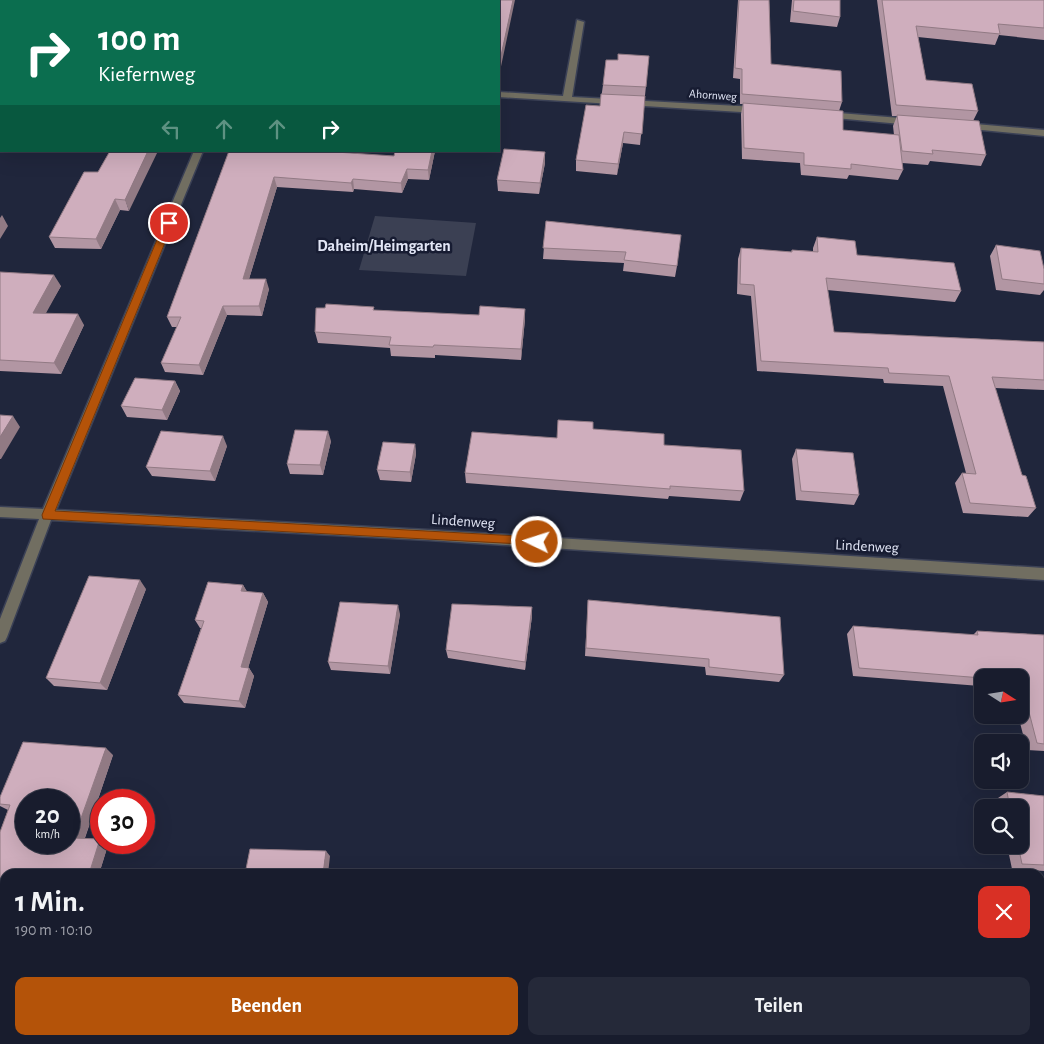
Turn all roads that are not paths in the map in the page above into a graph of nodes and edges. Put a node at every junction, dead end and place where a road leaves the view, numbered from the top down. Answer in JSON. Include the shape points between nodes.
{"nodes":[{"id":1,"x":580,"y":22,"type":"dead end"},
{"id":2,"x":500,"y":95,"type":"edge"},
{"id":3,"x":567,"y":100,"type":"junction"},
{"id":4,"x":770,"y":111,"type":"edge"},
{"id":5,"x":819,"y":115,"type":"edge"},
{"id":6,"x":926,"y":123,"type":"edge"},
{"id":7,"x":954,"y":126,"type":"edge"},
{"id":8,"x":1044,"y":133,"type":"edge"},
{"id":9,"x":199,"y":152,"type":"edge"},
{"id":10,"x":0,"y":512,"type":"edge"},
{"id":11,"x":48,"y":515,"type":"junction"},
{"id":12,"x":1044,"y":574,"type":"edge"},
{"id":13,"x":0,"y":637,"type":"edge"}],
"edges":[{"from":1,"to":3,"type":"street"},
{"from":2,"to":3,"type":"street","name":"Ahornweg"},
{"from":3,"to":4,"type":"street","name":"Ahornweg"},
{"from":5,"to":6,"type":"street"},
{"from":7,"to":8,"type":"street"},
{"from":9,"to":11,"type":"street"},
{"from":10,"to":11,"type":"street","name":"Lindenweg"},
{"from":11,"to":12,"type":"street","name":"Lindenweg","via":[[428,535]]},
{"from":11,"to":13,"type":"street"}]}
